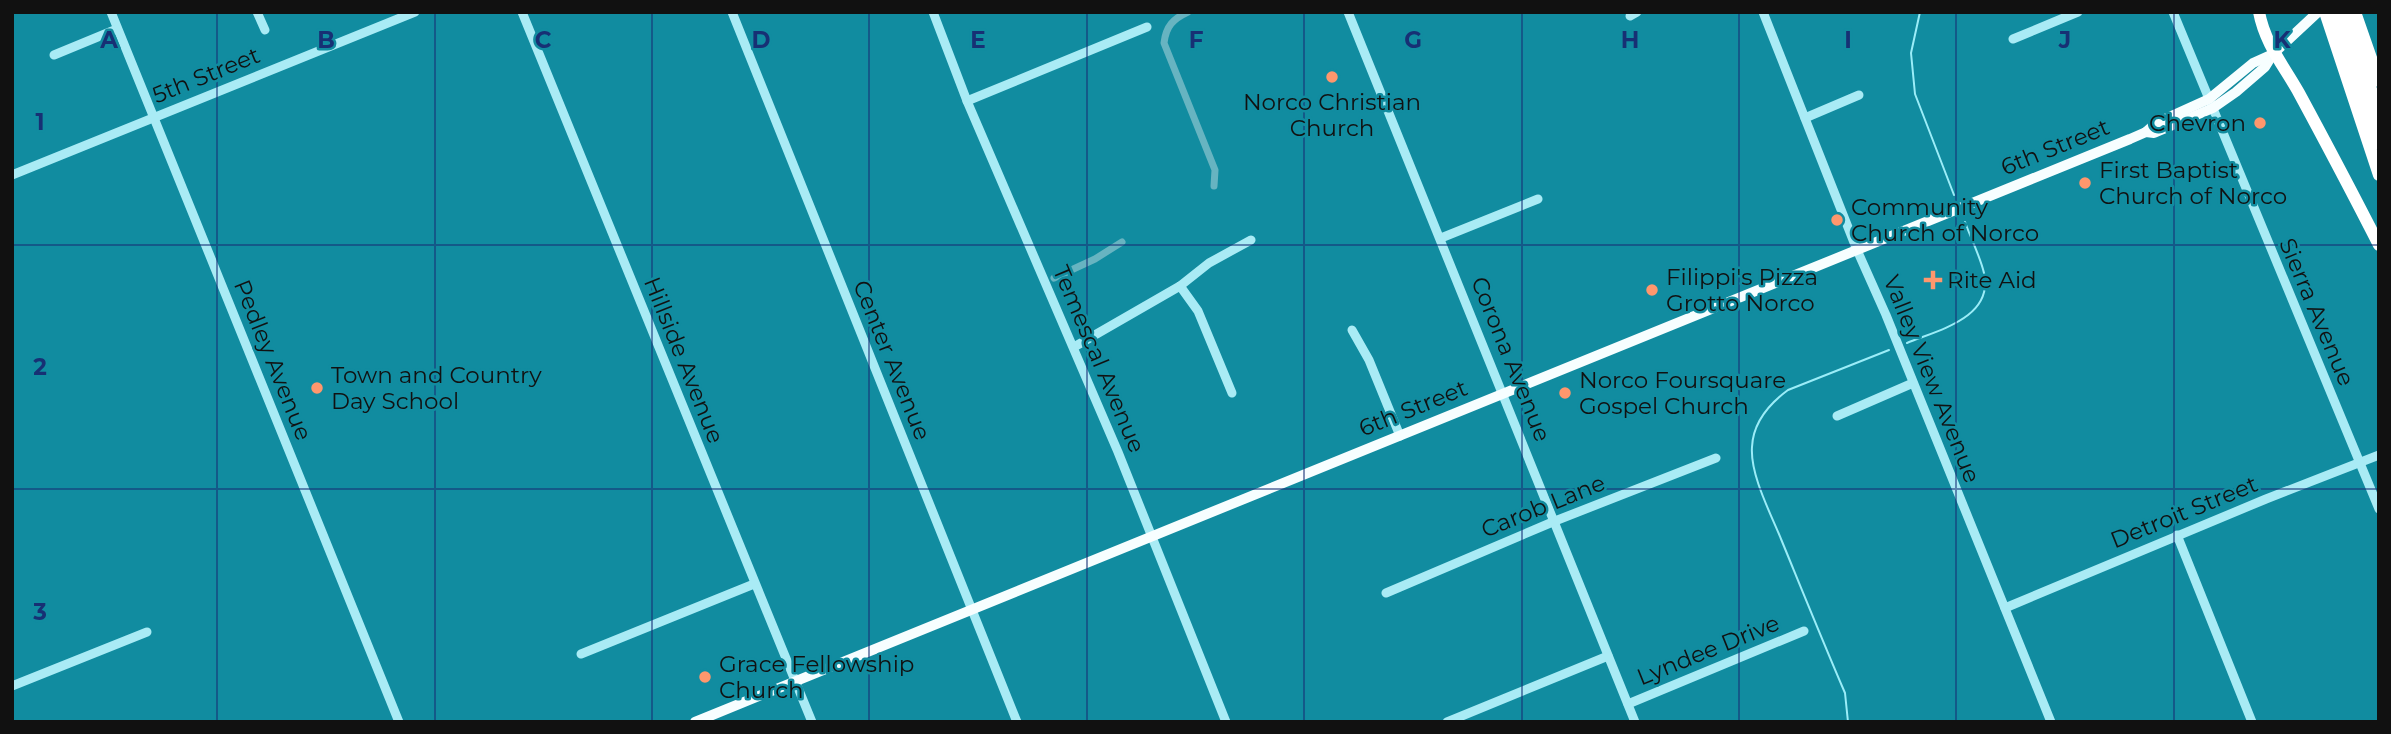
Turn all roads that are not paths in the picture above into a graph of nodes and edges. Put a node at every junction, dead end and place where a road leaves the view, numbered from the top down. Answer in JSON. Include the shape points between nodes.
{"nodes":[{"id":1,"x":111,"y":12,"type":"edge"},
{"id":2,"x":257,"y":12,"type":"edge"},
{"id":3,"x":415,"y":12,"type":"edge"},
{"id":4,"x":522,"y":12,"type":"edge"},
{"id":5,"x":732,"y":12,"type":"edge"},
{"id":6,"x":933,"y":12,"type":"edge"},
{"id":7,"x":1348,"y":12,"type":"edge"},
{"id":8,"x":1763,"y":12,"type":"edge"},
{"id":9,"x":2078,"y":12,"type":"edge"},
{"id":10,"x":2173,"y":12,"type":"edge"},
{"id":11,"x":2259,"y":12,"type":"edge"},
{"id":12,"x":2325,"y":12,"type":"edge"},
{"id":13,"x":2335,"y":12,"type":"edge"},
{"id":14,"x":2346,"y":12,"type":"edge"},
{"id":15,"x":2356,"y":12,"type":"edge"},
{"id":16,"x":2314,"y":16,"type":"edge"},
{"id":17,"x":1147,"y":27,"type":"dead end"},
{"id":18,"x":117,"y":29,"type":"junction"},
{"id":19,"x":265,"y":30,"type":"dead end"},
{"id":20,"x":2013,"y":38,"type":"dead end"},
{"id":21,"x":2273,"y":54,"type":"junction"},
{"id":22,"x":54,"y":55,"type":"dead end"},
{"id":23,"x":2379,"y":81,"type":"edge"},
{"id":24,"x":1858,"y":96,"type":"dead end"},
{"id":25,"x":967,"y":101,"type":"junction"},
{"id":26,"x":2211,"y":103,"type":"junction"},
{"id":27,"x":2379,"y":114,"type":"edge"},
{"id":28,"x":153,"y":117,"type":"junction"},
{"id":29,"x":1805,"y":118,"type":"junction"},
{"id":30,"x":2379,"y":144,"type":"edge"},
{"id":31,"x":12,"y":174,"type":"edge"},
{"id":32,"x":2379,"y":175,"type":"edge"},
{"id":33,"x":1538,"y":199,"type":"dead end"},
{"id":34,"x":1441,"y":237,"type":"junction"},
{"id":35,"x":1251,"y":240,"type":"dead end"},
{"id":36,"x":2379,"y":245,"type":"edge"},
{"id":37,"x":1857,"y":250,"type":"junction"},
{"id":38,"x":1180,"y":286,"type":"junction"},
{"id":39,"x":1352,"y":330,"type":"dead end"},
{"id":40,"x":1074,"y":347,"type":"junction"},
{"id":41,"x":1913,"y":383,"type":"junction"},
{"id":42,"x":1232,"y":393,"type":"dead end"},
{"id":43,"x":1503,"y":393,"type":"junction"},
{"id":44,"x":1838,"y":416,"type":"dead end"},
{"id":45,"x":1399,"y":436,"type":"junction"},
{"id":46,"x":2379,"y":455,"type":"edge"},
{"id":47,"x":1716,"y":458,"type":"dead end"},
{"id":48,"x":2360,"y":463,"type":"junction"},
{"id":49,"x":2379,"y":509,"type":"edge"},
{"id":50,"x":1555,"y":521,"type":"junction"},
{"id":51,"x":2178,"y":535,"type":"junction"},
{"id":52,"x":1151,"y":538,"type":"junction"},
{"id":53,"x":754,"y":584,"type":"junction"},
{"id":54,"x":1386,"y":593,"type":"dead end"},
{"id":55,"x":2005,"y":608,"type":"junction"},
{"id":56,"x":971,"y":610,"type":"junction"},
{"id":57,"x":1804,"y":631,"type":"dead end"},
{"id":58,"x":146,"y":632,"type":"dead end"},
{"id":59,"x":580,"y":654,"type":"dead end"},
{"id":60,"x":1608,"y":656,"type":"junction"},
{"id":61,"x":795,"y":682,"type":"junction"},
{"id":62,"x":12,"y":686,"type":"edge"},
{"id":63,"x":1628,"y":704,"type":"junction"},
{"id":64,"x":399,"y":722,"type":"edge"},
{"id":65,"x":695,"y":722,"type":"edge"},
{"id":66,"x":812,"y":722,"type":"edge"},
{"id":67,"x":1017,"y":722,"type":"edge"},
{"id":68,"x":1226,"y":722,"type":"edge"},
{"id":69,"x":1447,"y":722,"type":"edge"},
{"id":70,"x":1635,"y":722,"type":"edge"},
{"id":71,"x":2051,"y":722,"type":"edge"},
{"id":72,"x":2252,"y":722,"type":"edge"}],
"edges":[{"from":1,"to":18,"type":"street","name":"Pedley Avenue"},
{"from":2,"to":19,"type":"street"},
{"from":3,"to":28,"type":"street","name":"5th Street"},
{"from":4,"to":53,"type":"street","name":"Hillside Avenue"},
{"from":5,"to":56,"type":"street","name":"Center Avenue"},
{"from":6,"to":25,"type":"street","name":"Temescal Avenue"},
{"from":7,"to":34,"type":"street","name":"Corona Avenue"},
{"from":8,"to":29,"type":"street","name":"Valley View Avenue"},
{"from":9,"to":20,"type":"street"},
{"from":10,"to":26,"type":"street","name":"Sierra Avenue"},
{"from":11,"to":21,"type":"highway"},
{"from":12,"to":32,"type":"highway"},
{"from":13,"to":30,"type":"highway"},
{"from":14,"to":27,"type":"highway"},
{"from":15,"to":23,"type":"highway"},
{"from":16,"to":21,"type":"main road","name":"6th Street"},
{"from":17,"to":25,"type":"street"},
{"from":18,"to":22,"type":"street"},
{"from":18,"to":28,"type":"street","name":"Pedley Avenue"},
{"from":21,"to":26,"type":"main road","name":"6th Street","via":[[2253,62]]},
{"from":21,"to":36,"type":"highway","via":[[2294,84]]},
{"from":24,"to":29,"type":"street"},
{"from":25,"to":40,"type":"street","name":"Temescal Avenue"},
{"from":26,"to":37,"type":"main road","name":"6th Street","via":[[2154,133]]},
{"from":26,"to":48,"type":"street","name":"Sierra Avenue"},
{"from":28,"to":31,"type":"street","name":"5th Street"},
{"from":28,"to":64,"type":"street","name":"Pedley Avenue"},
{"from":29,"to":37,"type":"street","name":"Valley View Avenue"},
{"from":33,"to":34,"type":"street"},
{"from":34,"to":43,"type":"street","name":"Corona Avenue"},
{"from":35,"to":38,"type":"street","via":[[1209,263]]},
{"from":37,"to":41,"type":"street","name":"Valley View Avenue"},
{"from":37,"to":43,"type":"main road","name":"6th Street"},
{"from":38,"to":40,"type":"street"},
{"from":38,"to":42,"type":"street","via":[[1198,311]]},
{"from":39,"to":45,"type":"street"},
{"from":40,"to":52,"type":"street","name":"Temescal Avenue"},
{"from":41,"to":44,"type":"street"},
{"from":41,"to":55,"type":"street","name":"Valley View Avenue"},
{"from":43,"to":45,"type":"main road","name":"6th Street"},
{"from":43,"to":50,"type":"street","name":"Corona Avenue"},
{"from":45,"to":52,"type":"main road","name":"6th Street"},
{"from":46,"to":48,"type":"street","name":"Detroit Street"},
{"from":47,"to":50,"type":"street","name":"Carob Lane"},
{"from":48,"to":49,"type":"street","name":"Sierra Avenue"},
{"from":48,"to":51,"type":"street","name":"Detroit Street"},
{"from":50,"to":54,"type":"street","name":"Carob Lane"},
{"from":50,"to":60,"type":"street","name":"Corona Avenue"},
{"from":51,"to":55,"type":"street","name":"Detroit Street"},
{"from":51,"to":72,"type":"street"},
{"from":52,"to":56,"type":"main road","name":"6th Street"},
{"from":52,"to":68,"type":"street","name":"Temescal Avenue"},
{"from":53,"to":59,"type":"street"},
{"from":53,"to":61,"type":"street","name":"Hillside Avenue"},
{"from":55,"to":71,"type":"street","name":"Valley View Avenue"},
{"from":56,"to":61,"type":"main road","name":"6th Street"},
{"from":56,"to":67,"type":"street","name":"Center Avenue"},
{"from":57,"to":63,"type":"street","name":"Lyndee Drive"},
{"from":58,"to":62,"type":"street"},
{"from":60,"to":63,"type":"street","name":"Corona Avenue"},
{"from":60,"to":69,"type":"street"},
{"from":61,"to":65,"type":"main road","name":"6th Street"},
{"from":61,"to":66,"type":"street","name":"Hillside Avenue"},
{"from":63,"to":70,"type":"street","name":"Corona Avenue"}]}
